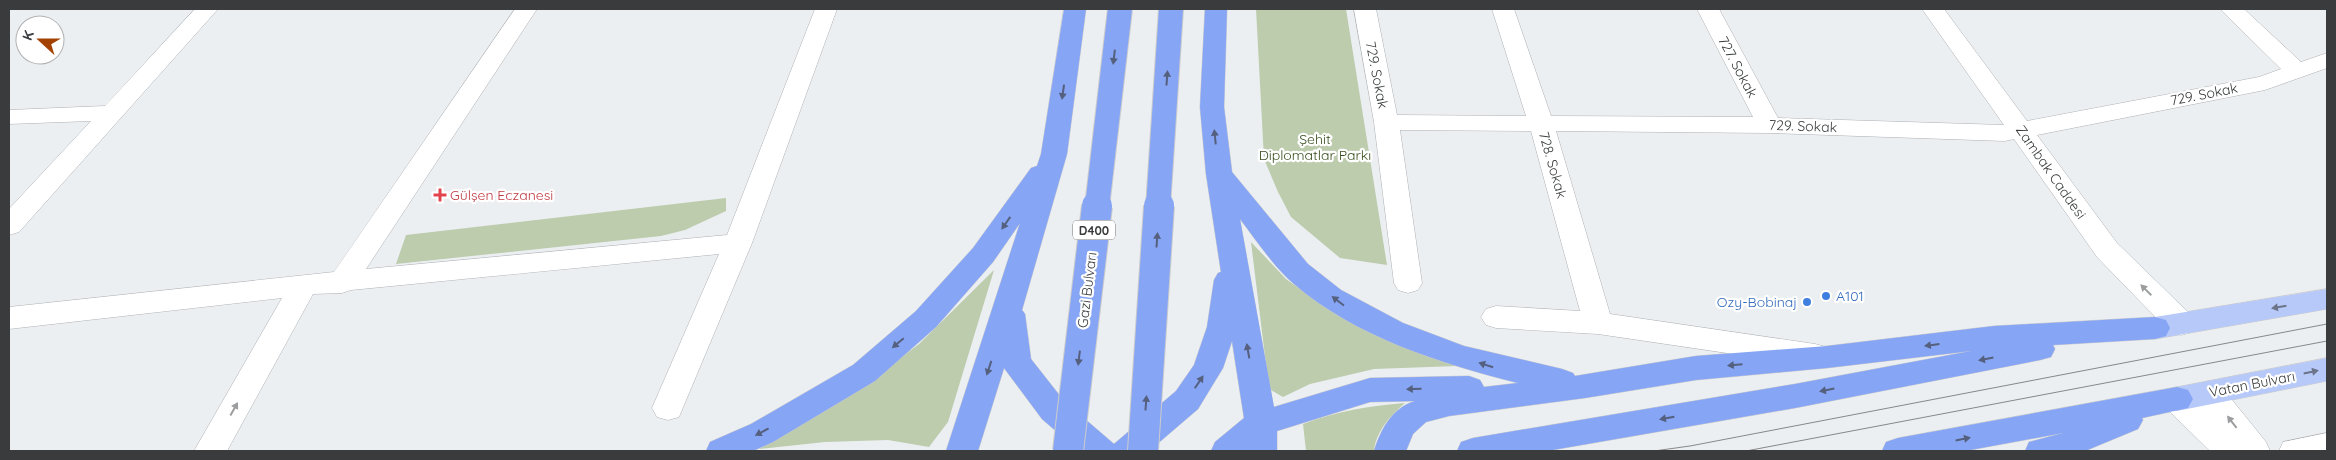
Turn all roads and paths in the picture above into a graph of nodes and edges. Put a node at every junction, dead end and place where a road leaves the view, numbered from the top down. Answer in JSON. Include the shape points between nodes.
{"nodes":[{"id":1,"x":207,"y":9,"type":"edge"},
{"id":2,"x":526,"y":9,"type":"edge"},
{"id":3,"x":826,"y":9,"type":"edge"},
{"id":4,"x":1075,"y":9,"type":"edge"},
{"id":5,"x":1120,"y":9,"type":"edge"},
{"id":6,"x":1171,"y":9,"type":"edge"},
{"id":7,"x":1216,"y":9,"type":"edge"},
{"id":8,"x":1365,"y":9,"type":"edge"},
{"id":9,"x":1503,"y":9,"type":"edge"},
{"id":10,"x":1708,"y":9,"type":"edge"},
{"id":11,"x":1914,"y":9,"type":"edge"},
{"id":12,"x":1933,"y":9,"type":"edge"},
{"id":13,"x":2231,"y":9,"type":"edge"},
{"id":14,"x":2327,"y":60,"type":"edge"},
{"id":15,"x":2297,"y":71,"type":"junction"},
{"id":16,"x":112,"y":113,"type":"junction"},
{"id":17,"x":9,"y":117,"type":"edge"},
{"id":18,"x":1386,"y":122,"type":"junction"},
{"id":19,"x":1541,"y":123,"type":"junction"},
{"id":20,"x":1768,"y":125,"type":"junction"},
{"id":21,"x":2013,"y":131,"type":"junction"},
{"id":22,"x":1054,"y":154,"type":"junction"},
{"id":23,"x":1219,"y":174,"type":"junction"},
{"id":24,"x":9,"y":226,"type":"edge"},
{"id":25,"x":738,"y":243,"type":"junction"},
{"id":26,"x":1231,"y":254,"type":"junction"},
{"id":27,"x":342,"y":283,"type":"junction"},
{"id":28,"x":1408,"y":283,"type":"dead end"},
{"id":29,"x":304,"y":285,"type":"junction"},
{"id":30,"x":2327,"y":298,"type":"edge"},
{"id":31,"x":1009,"y":305,"type":"junction"},
{"id":32,"x":1496,"y":317,"type":"dead end"},
{"id":33,"x":9,"y":318,"type":"edge"},
{"id":34,"x":1598,"y":323,"type":"junction"},
{"id":35,"x":2168,"y":326,"type":"junction"},
{"id":36,"x":1827,"y":356,"type":"junction"},
{"id":37,"x":2327,"y":368,"type":"edge"},
{"id":38,"x":1586,"y":386,"type":"junction"},
{"id":39,"x":2209,"y":393,"type":"junction"},
{"id":40,"x":2177,"y":399,"type":"junction"},
{"id":41,"x":668,"y":408,"type":"dead end"},
{"id":42,"x":1261,"y":437,"type":"edge"},
{"id":43,"x":2327,"y":446,"type":"edge"},
{"id":44,"x":210,"y":451,"type":"edge"},
{"id":45,"x":722,"y":451,"type":"edge"},
{"id":46,"x":962,"y":451,"type":"edge"},
{"id":47,"x":1068,"y":451,"type":"edge"},
{"id":48,"x":1101,"y":451,"type":"edge"},
{"id":49,"x":1127,"y":451,"type":"edge"},
{"id":50,"x":1143,"y":451,"type":"edge"},
{"id":51,"x":1227,"y":451,"type":"edge"},
{"id":52,"x":1390,"y":451,"type":"edge"},
{"id":53,"x":1474,"y":451,"type":"edge"},
{"id":54,"x":1898,"y":451,"type":"edge"},
{"id":55,"x":2041,"y":451,"type":"edge"},
{"id":56,"x":2228,"y":451,"type":"edge"},
{"id":57,"x":2254,"y":451,"type":"edge"},
{"id":58,"x":2295,"y":451,"type":"edge"}],
"edges":[{"from":1,"to":16,"type":"street"},
{"from":2,"to":27,"type":"street"},
{"from":3,"to":25,"type":"street"},
{"from":4,"to":22,"type":"highway","one_way":true},
{"from":5,"to":47,"type":"highway","name":"Gazi Bulvarı","number":"D400","one_way":true,"bridge":true},
{"from":50,"to":6,"type":"highway","one_way":true,"bridge":true},
{"from":23,"to":7,"type":"highway","one_way":true,"via":[[1212,107]]},
{"from":8,"to":18,"type":"street","name":"729. Sokak"},
{"from":9,"to":19,"type":"street","name":"728. Sokak"},
{"from":10,"to":20,"type":"street","name":"727. Sokak"},
{"from":11,"to":21,"type":"street","name":"Zambak Caddesi"},
{"from":12,"to":21,"type":"street","name":"Zambak Caddesi"},
{"from":13,"to":15,"type":"street"},
{"from":14,"to":15,"type":"street","name":"729. Sokak"},
{"from":15,"to":21,"type":"street","name":"729. Sokak","via":[[2265,82]]},
{"from":16,"to":17,"type":"street"},
{"from":16,"to":24,"type":"street"},
{"from":18,"to":19,"type":"street","name":"729. Sokak"},
{"from":18,"to":28,"type":"street"},
{"from":19,"to":20,"type":"street","name":"729. Sokak"},
{"from":19,"to":34,"type":"street","name":"728. Sokak"},
{"from":20,"to":21,"type":"street","name":"729. Sokak"},
{"from":21,"to":35,"type":"street","name":"Zambak Caddesi"},
{"from":22,"to":31,"type":"highway"},
{"from":22,"to":45,"type":"highway","one_way":true,"via":[[983,255],[926,319],[864,373],[762,433]]},
{"from":23,"to":26,"type":"highway"},
{"from":38,"to":23,"type":"highway","one_way":true,"via":[[1487,365],[1397,332],[1345,307],[1302,275]]},
{"from":25,"to":27,"type":"street"},
{"from":25,"to":41,"type":"street"},
{"from":42,"to":26,"type":"highway","one_way":true},
{"from":49,"to":26,"type":"highway","one_way":true,"via":[[1187,400],[1208,368],[1222,327]]},
{"from":27,"to":29,"type":"street"},
{"from":29,"to":33,"type":"street"},
{"from":44,"to":29,"type":"street","one_way":true},
{"from":30,"to":35,"type":"main road","one_way":true},
{"from":31,"to":46,"type":"highway","one_way":true},
{"from":31,"to":48,"type":"highway","via":[[1016,362],[1053,410]]},
{"from":32,"to":34,"type":"street"},
{"from":34,"to":36,"type":"street"},
{"from":35,"to":36,"type":"highway","one_way":true,"via":[[1994,337]]},
{"from":35,"to":53,"type":"highway","one_way":true,"via":[[1795,396]]},
{"from":36,"to":38,"type":"highway","one_way":true,"via":[[1696,368]]},
{"from":39,"to":37,"type":"main road","name":"Vatan Bulvarı","one_way":true},
{"from":38,"to":42,"type":"highway","one_way":true,"via":[[1370,390]]},
{"from":38,"to":52,"type":"highway","via":[[1449,404],[1416,413],[1402,425]]},
{"from":39,"to":40,"type":"main road","name":"Vatan Bulvarı"},
{"from":57,"to":39,"type":"street","one_way":true},
{"from":54,"to":40,"type":"highway","one_way":true},
{"from":40,"to":55,"type":"highway","via":[[2067,445]]},
{"from":40,"to":56,"type":"street"},
{"from":42,"to":51,"type":"highway"},
{"from":43,"to":58,"type":"street"}]}
